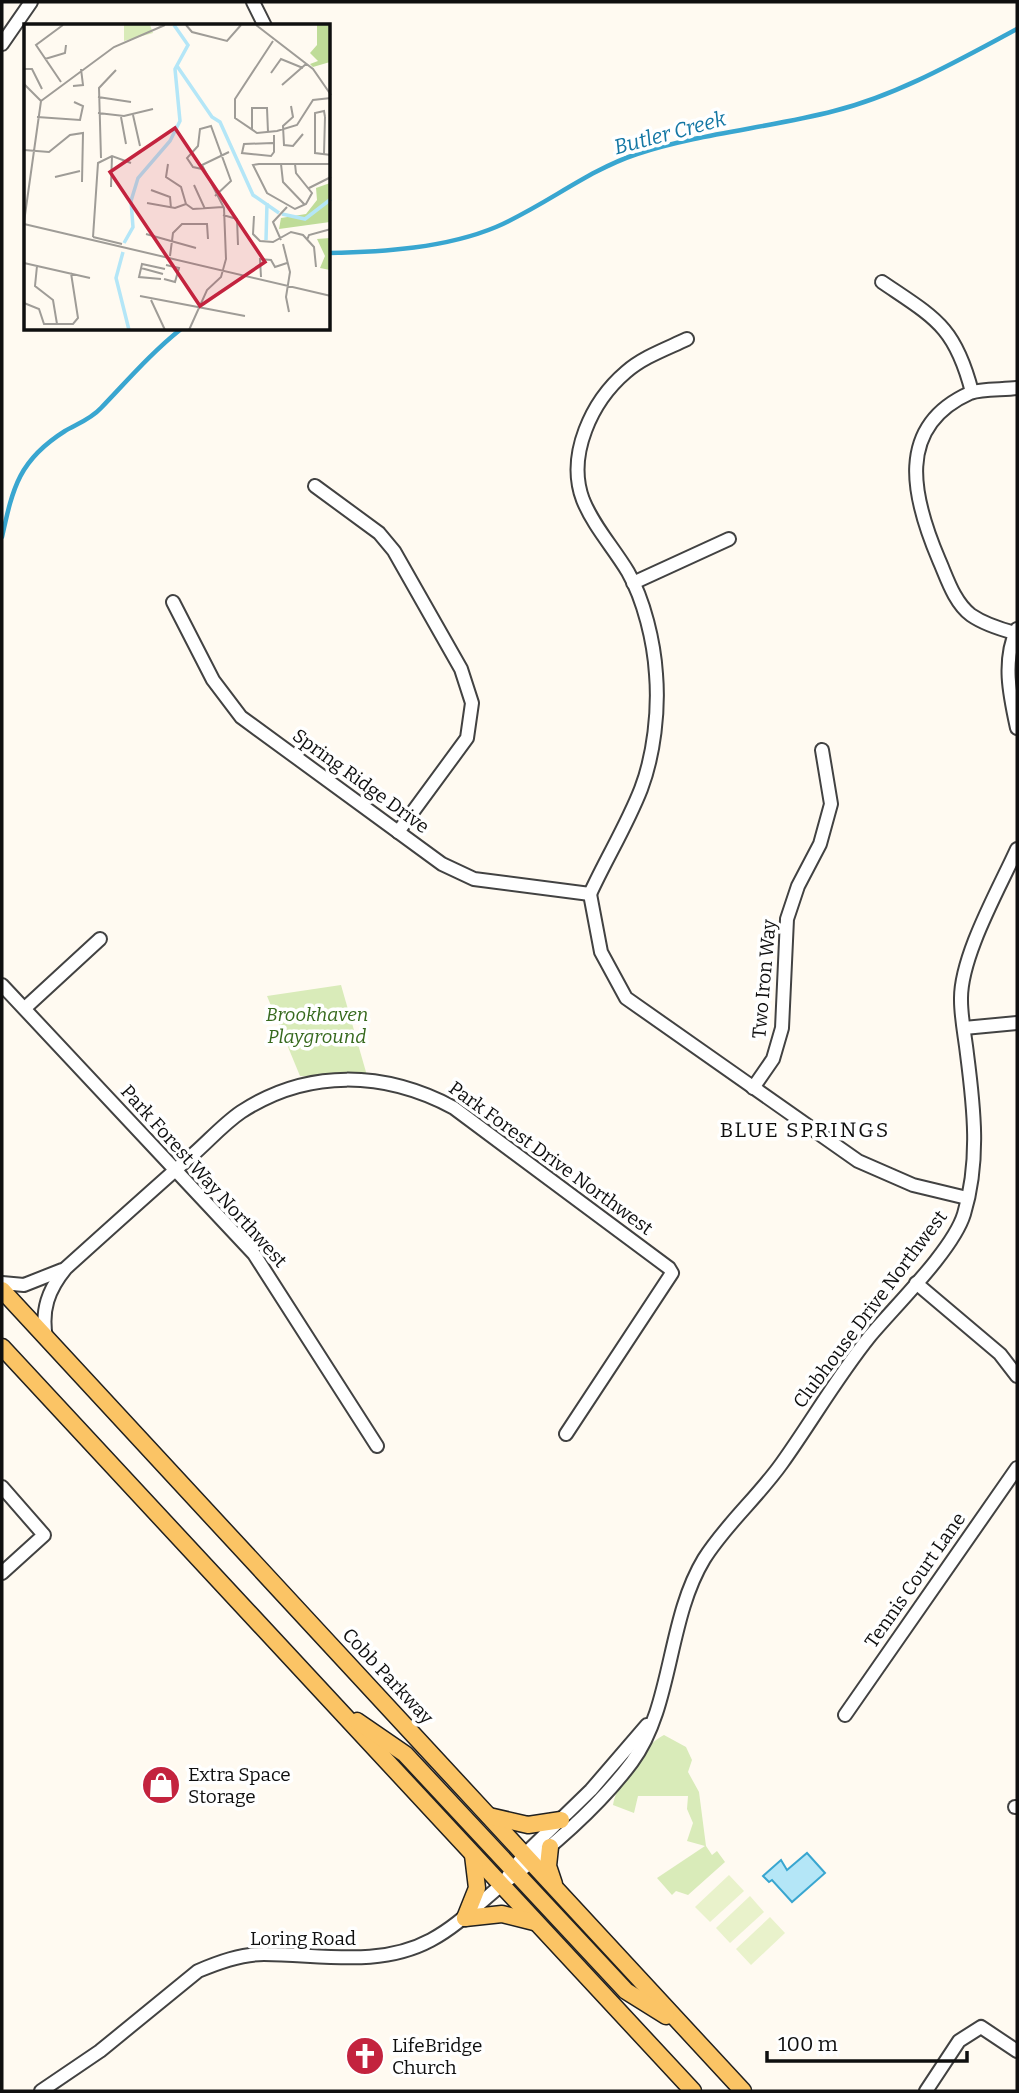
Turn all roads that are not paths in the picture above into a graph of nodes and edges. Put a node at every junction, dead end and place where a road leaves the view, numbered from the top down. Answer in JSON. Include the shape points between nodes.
{"nodes":[{"id":1,"x":31,"y":2,"type":"edge"},
{"id":2,"x":253,"y":2,"type":"edge"},
{"id":3,"x":264,"y":24,"type":"edge"},
{"id":4,"x":2,"y":44,"type":"edge"},
{"id":5,"x":882,"y":282,"type":"dead end"},
{"id":6,"x":687,"y":339,"type":"dead end"},
{"id":7,"x":1017,"y":388,"type":"edge"},
{"id":8,"x":972,"y":392,"type":"junction"},
{"id":9,"x":315,"y":486,"type":"dead end"},
{"id":10,"x":729,"y":539,"type":"dead end"},
{"id":11,"x":633,"y":583,"type":"junction"},
{"id":12,"x":173,"y":603,"type":"dead end"},
{"id":13,"x":1016,"y":631,"type":"edge"},
{"id":14,"x":1017,"y":729,"type":"edge"},
{"id":15,"x":822,"y":750,"type":"dead end"},
{"id":16,"x":398,"y":832,"type":"junction"},
{"id":17,"x":1017,"y":849,"type":"edge"},
{"id":18,"x":590,"y":894,"type":"junction"},
{"id":19,"x":100,"y":939,"type":"dead end"},
{"id":20,"x":2,"y":985,"type":"edge"},
{"id":21,"x":25,"y":1008,"type":"junction"},
{"id":22,"x":1017,"y":1023,"type":"edge"},
{"id":23,"x":964,"y":1028,"type":"junction"},
{"id":24,"x":753,"y":1088,"type":"junction"},
{"id":25,"x":175,"y":1170,"type":"junction"},
{"id":26,"x":967,"y":1198,"type":"junction"},
{"id":27,"x":66,"y":1268,"type":"junction"},
{"id":28,"x":2,"y":1283,"type":"edge"},
{"id":29,"x":916,"y":1283,"type":"junction"},
{"id":30,"x":2,"y":1290,"type":"edge"},
{"id":31,"x":46,"y":1338,"type":"junction"},
{"id":32,"x":2,"y":1347,"type":"edge"},
{"id":33,"x":2,"y":1360,"type":"edge"},
{"id":34,"x":19,"y":1365,"type":"junction"},
{"id":35,"x":1017,"y":1377,"type":"edge"},
{"id":36,"x":566,"y":1434,"type":"dead end"},
{"id":37,"x":377,"y":1446,"type":"dead end"},
{"id":38,"x":1017,"y":1468,"type":"edge"},
{"id":39,"x":2,"y":1487,"type":"edge"},
{"id":40,"x":2,"y":1573,"type":"edge"},
{"id":41,"x":341,"y":1712,"type":"junction"},
{"id":42,"x":845,"y":1715,"type":"dead end"},
{"id":43,"x":652,"y":1719,"type":"junction"},
{"id":44,"x":487,"y":1815,"type":"junction"},
{"id":45,"x":561,"y":1820,"type":"junction"},
{"id":46,"x":550,"y":1847,"type":"junction"},
{"id":47,"x":473,"y":1855,"type":"junction"},
{"id":48,"x":528,"y":1859,"type":"junction"},
{"id":49,"x":516,"y":1872,"type":"junction"},
{"id":50,"x":502,"y":1885,"type":"junction"},
{"id":51,"x":556,"y":1890,"type":"junction"},
{"id":52,"x":465,"y":1917,"type":"junction"},
{"id":53,"x":536,"y":1922,"type":"junction"},
{"id":54,"x":678,"y":2021,"type":"junction"},
{"id":55,"x":1017,"y":2051,"type":"edge"},
{"id":56,"x":41,"y":2091,"type":"edge"},
{"id":57,"x":693,"y":2091,"type":"edge"},
{"id":58,"x":743,"y":2091,"type":"edge"},
{"id":59,"x":926,"y":2091,"type":"edge"}],
"edges":[{"from":1,"to":4,"type":"street"},
{"from":2,"to":3,"type":"street"},
{"from":5,"to":8,"type":"street","via":[[942,325],[957,346]]},
{"from":6,"to":11,"type":"street","via":[[626,371],[584,429],[578,462],[582,496]]},
{"from":7,"to":8,"type":"street"},
{"from":8,"to":13,"type":"street","via":[[943,410],[927,429],[917,452],[915,488],[958,600],[977,618]]},
{"from":9,"to":16,"type":"street","via":[[365,522],[394,551],[460,668],[472,702],[467,738]]},
{"from":10,"to":11,"type":"street"},
{"from":11,"to":18,"type":"street","via":[[656,673],[656,712],[641,789]]},
{"from":12,"to":16,"type":"street","name":"Spring Ridge Drive","via":[[213,680],[241,717]]},
{"from":13,"to":14,"type":"street","via":[[1008,670]]},
{"from":15,"to":24,"type":"street","name":"Two Iron Way","via":[[831,804],[820,845],[787,919],[779,1045]]},
{"from":16,"to":18,"type":"street","name":"Spring Ridge Drive","via":[[442,864],[474,879]]},
{"from":17,"to":23,"type":"street","name":"Clubhouse Drive Northwest","via":[[974,945],[960,997]]},
{"from":18,"to":24,"type":"street","via":[[601,952],[626,998]]},
{"from":19,"to":21,"type":"street"},
{"from":20,"to":21,"type":"street","name":"Park Forest Way Northwest"},
{"from":21,"to":25,"type":"street","name":"Park Forest Way Northwest"},
{"from":22,"to":23,"type":"street"},
{"from":23,"to":26,"type":"street","name":"Clubhouse Drive Northwest","via":[[975,1158]]},
{"from":24,"to":26,"type":"street","via":[[858,1161],[913,1185]]},
{"from":25,"to":27,"type":"street","name":"Park Forest Drive Northwest"},
{"from":25,"to":36,"type":"street","name":"Park Forest Drive Northwest","via":[[241,1112],[283,1090],[323,1079],[395,1083],[454,1108],[672,1273]]},
{"from":25,"to":37,"type":"street","name":"Park Forest Way Northwest","via":[[277,1285]]},
{"from":26,"to":29,"type":"street","name":"Clubhouse Drive Northwest","via":[[963,1218]]},
{"from":27,"to":28,"type":"street","name":"Park Forest Drive Northwest","via":[[24,1285]]},
{"from":27,"to":31,"type":"street","name":"Park Forest Drive Northwest","via":[[47,1299],[43,1318]]},
{"from":29,"to":35,"type":"street","via":[[1000,1354]]},
{"from":29,"to":43,"type":"street","name":"Clubhouse Drive Northwest","via":[[703,1561],[681,1614]]},
{"from":30,"to":31,"type":"main road","name":"Cobb Parkway"},
{"from":31,"to":44,"type":"main road","name":"Cobb Parkway"},
{"from":32,"to":34,"type":"main road"},
{"from":33,"to":34,"type":"street"},
{"from":34,"to":41,"type":"main road"},
{"from":38,"to":42,"type":"street","name":"Tennis Court Lane"},
{"from":39,"to":40,"type":"street","via":[[44,1535]]},
{"from":41,"to":47,"type":"main road"},
{"from":41,"to":49,"type":"main road","via":[[405,1754]]},
{"from":43,"to":45,"type":"street","name":"Clubhouse Drive Northwest"},
{"from":43,"to":46,"type":"street","name":"Clubhouse Drive Northwest","via":[[642,1748],[622,1774]]},
{"from":44,"to":45,"type":"main road","via":[[528,1825]]},
{"from":44,"to":48,"type":"main road","name":"Cobb Parkway"},
{"from":45,"to":48,"type":"street","name":"Clubhouse Drive Northwest"},
{"from":46,"to":48,"type":"street","name":"Clubhouse Drive Northwest"},
{"from":46,"to":51,"type":"main road","via":[[548,1866]]},
{"from":47,"to":50,"type":"main road"},
{"from":47,"to":52,"type":"main road","via":[[477,1888]]},
{"from":48,"to":49,"type":"street","name":"Clubhouse Drive Northwest"},
{"from":48,"to":51,"type":"main road","name":"Cobb Parkway"},
{"from":49,"to":50,"type":"street","name":"Clubhouse Drive Northwest"},
{"from":49,"to":54,"type":"main road","via":[[626,1991]]},
{"from":50,"to":52,"type":"street","name":"Loring Road"},
{"from":50,"to":53,"type":"main road"},
{"from":51,"to":54,"type":"main road","name":"Cobb Parkway"},
{"from":52,"to":53,"type":"main road","via":[[502,1914]]},
{"from":52,"to":56,"type":"street","name":"Loring Road","via":[[422,1945],[389,1955],[261,1954],[216,1963],[198,1971],[100,2051]]},
{"from":53,"to":57,"type":"main road"},
{"from":54,"to":58,"type":"main road","name":"Cobb Parkway"},
{"from":55,"to":59,"type":"street","via":[[981,2026],[959,2041]]}]}
